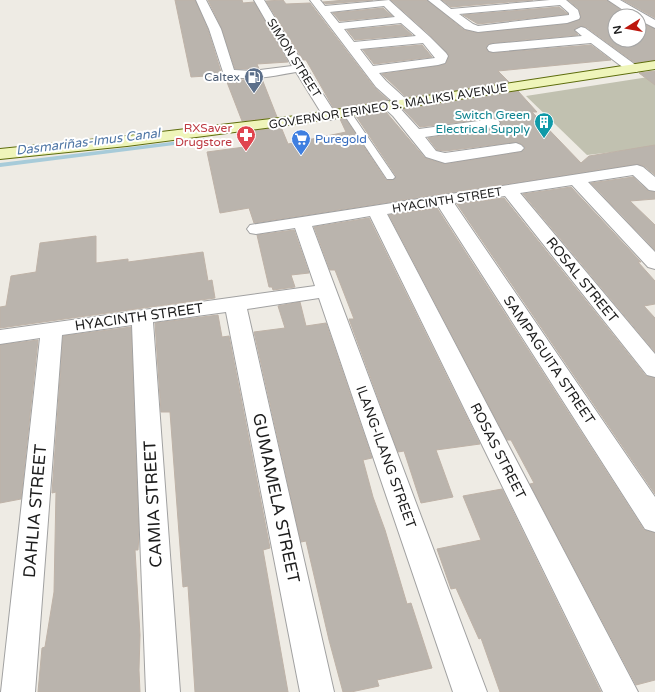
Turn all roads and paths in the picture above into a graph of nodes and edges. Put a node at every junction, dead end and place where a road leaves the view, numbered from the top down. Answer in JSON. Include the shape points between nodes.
{"nodes":[{"id":1,"x":202,"y":0,"type":"edge"},
{"id":2,"x":259,"y":0,"type":"edge"},
{"id":3,"x":433,"y":0,"type":"edge"},
{"id":4,"x":613,"y":0,"type":"edge"},
{"id":5,"x":561,"y":1,"type":"edge"},
{"id":6,"x":385,"y":2,"type":"edge"},
{"id":7,"x":319,"y":5,"type":"edge"},
{"id":8,"x":629,"y":6,"type":"edge"},
{"id":9,"x":649,"y":7,"type":"dead end"},
{"id":10,"x":450,"y":12,"type":"junction"},
{"id":11,"x":404,"y":19,"type":"junction"},
{"id":12,"x":655,"y":19,"type":"edge"},
{"id":13,"x":567,"y":20,"type":"junction"},
{"id":14,"x":655,"y":25,"type":"edge"},
{"id":15,"x":336,"y":26,"type":"junction"},
{"id":16,"x":426,"y":38,"type":"junction"},
{"id":17,"x":593,"y":39,"type":"junction"},
{"id":18,"x":351,"y":46,"type":"junction"},
{"id":19,"x":493,"y":48,"type":"dead end"},
{"id":20,"x":655,"y":65,"type":"edge"},
{"id":21,"x":301,"y":68,"type":"junction"},
{"id":22,"x":633,"y":69,"type":"junction"},
{"id":23,"x":370,"y":70,"type":"junction"},
{"id":24,"x":402,"y":103,"type":"junction"},
{"id":25,"x":388,"y":106,"type":"junction"},
{"id":26,"x":347,"y":113,"type":"junction"},
{"id":27,"x":330,"y":116,"type":"junction"},
{"id":28,"x":493,"y":123,"type":"dead end"},
{"id":29,"x":414,"y":134,"type":"junction"},
{"id":30,"x":516,"y":148,"type":"dead end"},
{"id":31,"x":0,"y":154,"type":"edge"},
{"id":32,"x":390,"y":177,"type":"dead end"},
{"id":33,"x":576,"y":180,"type":"junction"},
{"id":34,"x":655,"y":186,"type":"edge"},
{"id":35,"x":509,"y":190,"type":"junction"},
{"id":36,"x":442,"y":200,"type":"junction"},
{"id":37,"x":376,"y":210,"type":"junction"},
{"id":38,"x":302,"y":222,"type":"junction"},
{"id":39,"x":256,"y":229,"type":"dead end"},
{"id":40,"x":655,"y":263,"type":"edge"},
{"id":41,"x":326,"y":291,"type":"junction"},
{"id":42,"x":235,"y":303,"type":"junction"},
{"id":43,"x":142,"y":316,"type":"junction"},
{"id":44,"x":52,"y":329,"type":"junction"},
{"id":45,"x":0,"y":337,"type":"edge"},
{"id":46,"x":655,"y":370,"type":"edge"},
{"id":47,"x":655,"y":520,"type":"edge"},
{"id":48,"x":18,"y":692,"type":"edge"},
{"id":49,"x":163,"y":692,"type":"edge"},
{"id":50,"x":317,"y":692,"type":"edge"},
{"id":51,"x":470,"y":692,"type":"edge"},
{"id":52,"x":621,"y":692,"type":"edge"}],
"edges":[{"from":1,"to":21,"type":"street","via":[[215,29],[228,72],[246,75]]},
{"from":2,"to":21,"type":"street","name":"SIMON STREET"},
{"from":3,"to":10,"type":"street"},
{"from":4,"to":8,"type":"street"},
{"from":5,"to":10,"type":"street"},
{"from":5,"to":13,"type":"street","via":[[574,12],[575,17]]},
{"from":6,"to":7,"type":"street"},
{"from":6,"to":11,"type":"street"},
{"from":7,"to":15,"type":"street"},
{"from":8,"to":9,"type":"street"},
{"from":8,"to":12,"type":"street"},
{"from":8,"to":14,"type":"street"},
{"from":10,"to":13,"type":"street","via":[[469,27],[478,29]]},
{"from":11,"to":15,"type":"street"},
{"from":11,"to":16,"type":"street"},
{"from":13,"to":17,"type":"street"},
{"from":15,"to":18,"type":"street"},
{"from":16,"to":18,"type":"street"},
{"from":16,"to":23,"type":"street","via":[[442,56],[441,60]]},
{"from":17,"to":19,"type":"street"},
{"from":17,"to":22,"type":"street"},
{"from":18,"to":23,"type":"street"},
{"from":20,"to":22,"type":"main road","name":"GOVERNOR ERINEO S. MALIKSI AVENUE"},
{"from":21,"to":27,"type":"street","name":"SIMON STREET"},
{"from":22,"to":24,"type":"main road","name":"GOVERNOR ERINEO S. MALIKSI AVENUE"},
{"from":23,"to":24,"type":"street"},
{"from":24,"to":25,"type":"main road","name":"GOVERNOR ERINEO S. MALIKSI AVENUE"},
{"from":25,"to":26,"type":"main road","name":"GOVERNOR ERINEO S. MALIKSI AVENUE"},
{"from":25,"to":29,"type":"street","via":[[398,113]]},
{"from":26,"to":27,"type":"main road","name":"GOVERNOR ERINEO S. MALIKSI AVENUE"},
{"from":26,"to":32,"type":"lane"},
{"from":27,"to":31,"type":"main road","name":"GOVERNOR ERINEO S. MALIKSI AVENUE","via":[[127,142]]},
{"from":28,"to":29,"type":"street"},
{"from":29,"to":30,"type":"street","via":[[431,154],[437,157]]},
{"from":33,"to":34,"type":"street","name":"HYACINTH STREET","via":[[637,170]]},
{"from":33,"to":35,"type":"street","name":"HYACINTH STREET"},
{"from":33,"to":40,"type":"street"},
{"from":35,"to":36,"type":"street","name":"HYACINTH STREET"},
{"from":35,"to":46,"type":"street","name":"ROSAL STREET"},
{"from":36,"to":37,"type":"street","name":"HYACINTH STREET"},
{"from":36,"to":47,"type":"street","name":"SAMPAGUITA STREET"},
{"from":37,"to":38,"type":"street","name":"HYACINTH STREET"},
{"from":37,"to":52,"type":"street","name":"ROSAS STREET"},
{"from":38,"to":39,"type":"street","name":"HYACINTH STREET"},
{"from":38,"to":41,"type":"street","name":"ILANG-ILANG STREET"},
{"from":41,"to":42,"type":"street","name":"HYACINTH STREET"},
{"from":41,"to":51,"type":"street","name":"ILANG-ILANG STREET"},
{"from":42,"to":43,"type":"street","name":"HYACINTH STREET"},
{"from":42,"to":50,"type":"street","name":"GUMAMELA STREET"},
{"from":43,"to":44,"type":"street","name":"HYACINTH STREET"},
{"from":43,"to":49,"type":"street","name":"CAMIA STREET"},
{"from":44,"to":45,"type":"street","name":"HYACINTH STREET"},
{"from":44,"to":48,"type":"street","name":"DAHLIA STREET"}]}
